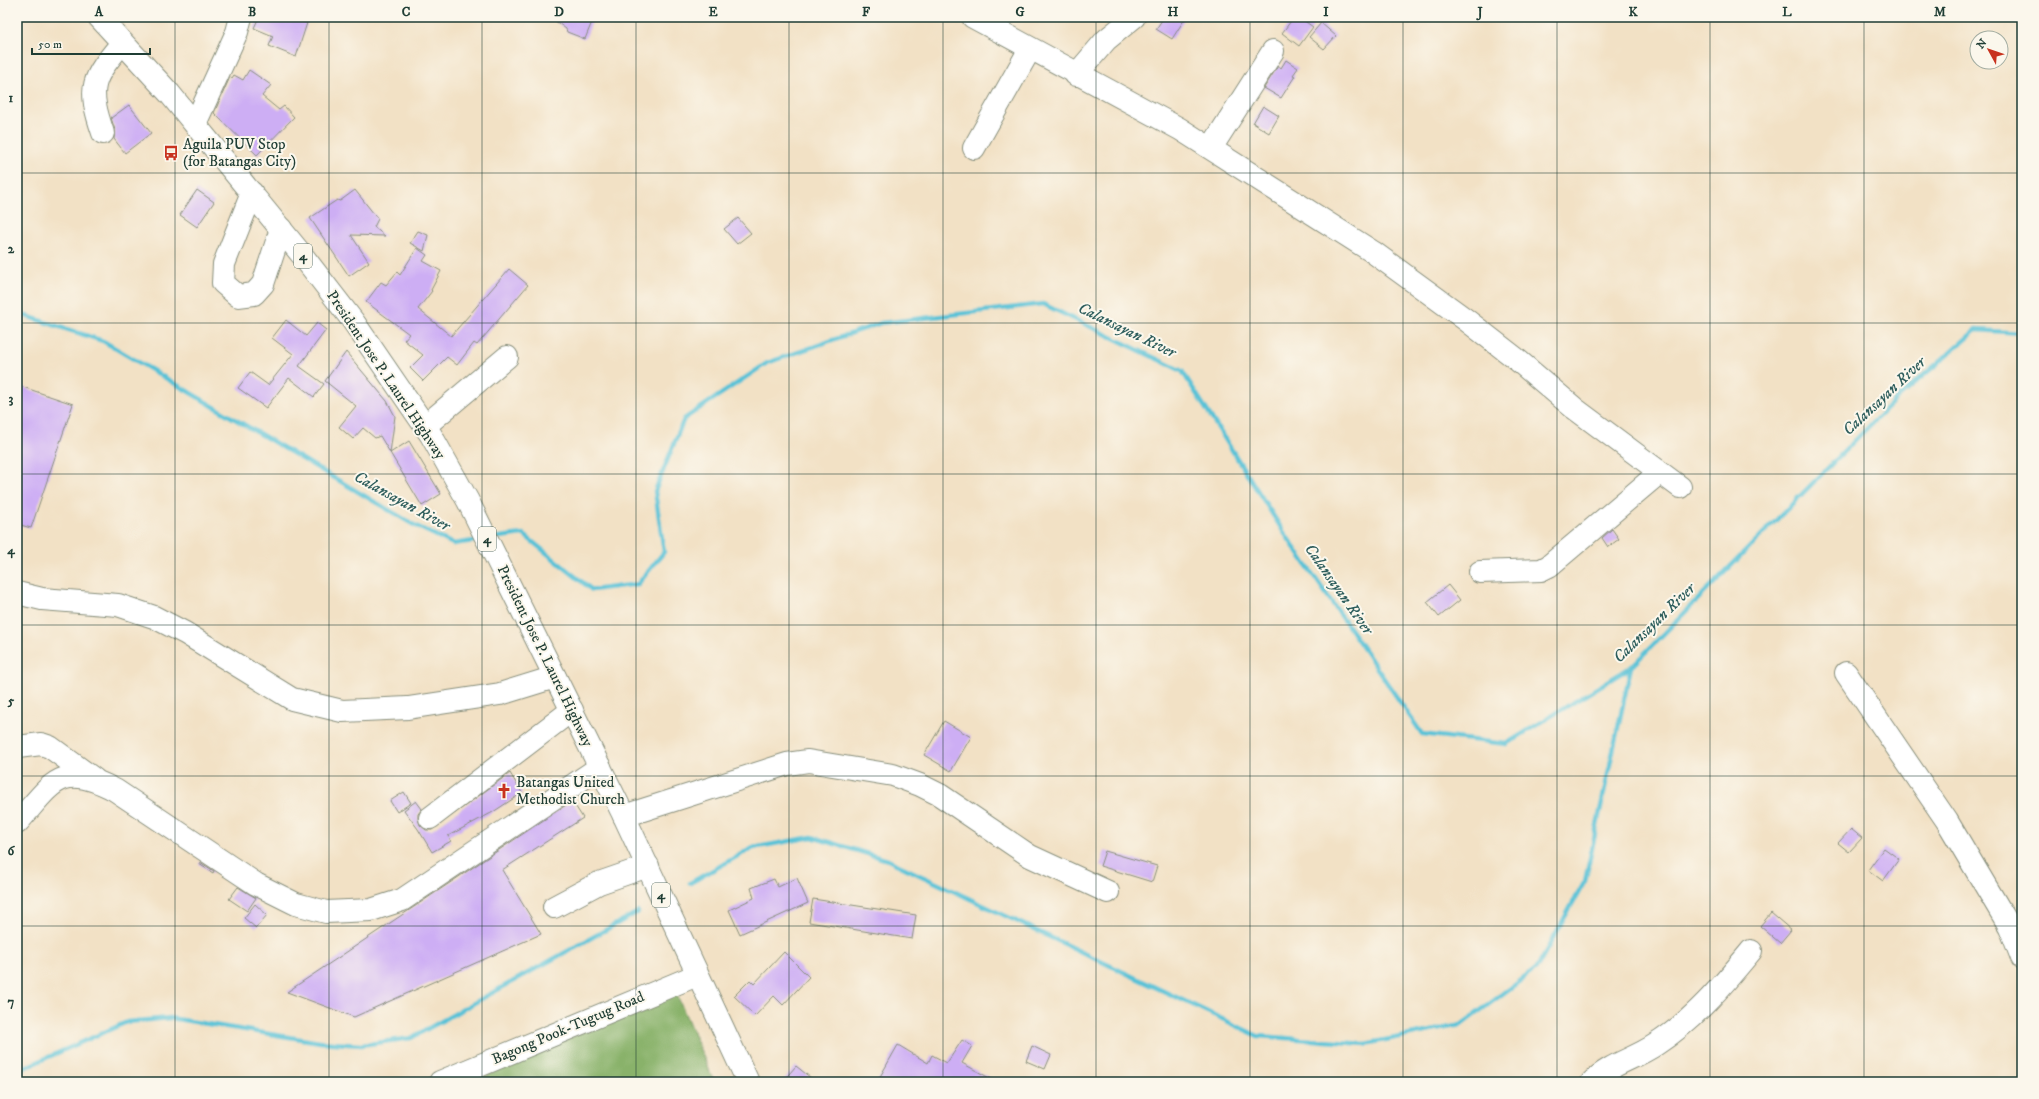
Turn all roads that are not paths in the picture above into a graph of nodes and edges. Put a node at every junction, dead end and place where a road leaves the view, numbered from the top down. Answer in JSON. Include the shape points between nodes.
{"nodes":[{"id":1,"x":99,"y":17,"type":"edge"},
{"id":2,"x":241,"y":17,"type":"edge"},
{"id":3,"x":973,"y":17,"type":"edge"},
{"id":4,"x":1134,"y":17,"type":"edge"},
{"id":5,"x":122,"y":43,"type":"junction"},
{"id":6,"x":1030,"y":49,"type":"junction"},
{"id":7,"x":1273,"y":52,"type":"dead end"},
{"id":8,"x":1076,"y":75,"type":"junction"},
{"id":9,"x":195,"y":124,"type":"junction"},
{"id":10,"x":103,"y":133,"type":"dead end"},
{"id":11,"x":974,"y":148,"type":"dead end"},
{"id":12,"x":1211,"y":148,"type":"junction"},
{"id":13,"x":252,"y":194,"type":"junction"},
{"id":14,"x":281,"y":229,"type":"junction"},
{"id":15,"x":507,"y":357,"type":"dead end"},
{"id":16,"x":425,"y":426,"type":"junction"},
{"id":17,"x":1659,"y":473,"type":"junction"},
{"id":18,"x":1680,"y":487,"type":"dead end"},
{"id":19,"x":1480,"y":572,"type":"dead end"},
{"id":20,"x":17,"y":593,"type":"edge"},
{"id":21,"x":1846,"y":673,"type":"dead end"},
{"id":22,"x":555,"y":677,"type":"junction"},
{"id":23,"x":572,"y":710,"type":"junction"},
{"id":24,"x":18,"y":747,"type":"dead end"},
{"id":25,"x":600,"y":767,"type":"junction"},
{"id":26,"x":95,"y":780,"type":"junction"},
{"id":27,"x":624,"y":816,"type":"junction"},
{"id":28,"x":430,"y":818,"type":"dead end"},
{"id":29,"x":17,"y":823,"type":"edge"},
{"id":30,"x":648,"y":866,"type":"junction"},
{"id":31,"x":1108,"y":892,"type":"dead end"},
{"id":32,"x":554,"y":907,"type":"dead end"},
{"id":33,"x":1751,"y":951,"type":"dead end"},
{"id":34,"x":2022,"y":958,"type":"edge"},
{"id":35,"x":697,"y":975,"type":"junction"},
{"id":36,"x":440,"y":1082,"type":"edge"},
{"id":37,"x":748,"y":1082,"type":"edge"},
{"id":38,"x":1592,"y":1082,"type":"edge"}],
"edges":[{"from":1,"to":5,"type":"main road","name":"President Jose P. Laurel Highway","number":"4"},
{"from":2,"to":9,"type":"main road","via":[[237,32]]},
{"from":3,"to":6,"type":"main road"},
{"from":4,"to":8,"type":"main road","via":[[1106,40]]},
{"from":5,"to":9,"type":"main road","name":"President Jose P. Laurel Highway","number":"4"},
{"from":5,"to":10,"type":"main road","via":[[100,70],[94,90],[95,109]]},
{"from":6,"to":8,"type":"main road"},
{"from":6,"to":11,"type":"main road"},
{"from":7,"to":12,"type":"main road"},
{"from":8,"to":12,"type":"main road"},
{"from":9,"to":13,"type":"main road","name":"President Jose P. Laurel Highway","number":"4"},
{"from":12,"to":17,"type":"main road","via":[[1373,252],[1508,352],[1574,408]]},
{"from":13,"to":14,"type":"main road","name":"President Jose P. Laurel Highway","number":"4"},
{"from":13,"to":14,"type":"main road","via":[[224,264],[223,283],[238,296],[254,294],[262,284]]},
{"from":14,"to":16,"type":"main road","name":"President Jose P. Laurel Highway","number":"4","via":[[353,321]]},
{"from":15,"to":16,"type":"main road"},
{"from":16,"to":22,"type":"main road","name":"President Jose P. Laurel Highway","number":"4","via":[[468,501]]},
{"from":17,"to":18,"type":"main road"},
{"from":17,"to":19,"type":"main road","via":[[1549,566],[1541,570]]},
{"from":20,"to":22,"type":"main road","via":[[42,599],[118,605],[154,617],[185,632],[292,699],[342,711],[408,708],[500,694]]},
{"from":21,"to":34,"type":"main road","via":[[1947,821],[2010,927]]},
{"from":22,"to":23,"type":"main road","name":"President Jose P. Laurel Highway","number":"4"},
{"from":23,"to":25,"type":"main road","name":"President Jose P. Laurel Highway","number":"4"},
{"from":23,"to":28,"type":"main road"},
{"from":24,"to":26,"type":"main road","via":[[41,744],[50,747]]},
{"from":25,"to":26,"type":"main road","via":[[402,900],[371,910],[326,912],[296,904],[256,884],[115,790]]},
{"from":25,"to":27,"type":"main road","name":"President Jose P. Laurel Highway","number":"4"},
{"from":26,"to":29,"type":"main road","via":[[63,777],[51,784]]},
{"from":27,"to":30,"type":"main road","name":"President Jose P. Laurel Highway","number":"4"},
{"from":27,"to":31,"type":"main road","via":[[787,764],[808,760],[893,775],[920,785],[940,795],[1036,859]]},
{"from":30,"to":32,"type":"main road","via":[[599,883]]},
{"from":30,"to":35,"type":"main road","name":"President Jose P. Laurel Highway","number":"4"},
{"from":33,"to":38,"type":"main road","via":[[1701,1009],[1680,1028],[1654,1046],[1601,1072]]},
{"from":35,"to":36,"type":"main road","name":"Bagong Pook-Tugtug Road"},
{"from":35,"to":37,"type":"main road","name":"President Jose P. Laurel Highway","number":"4"}]}
